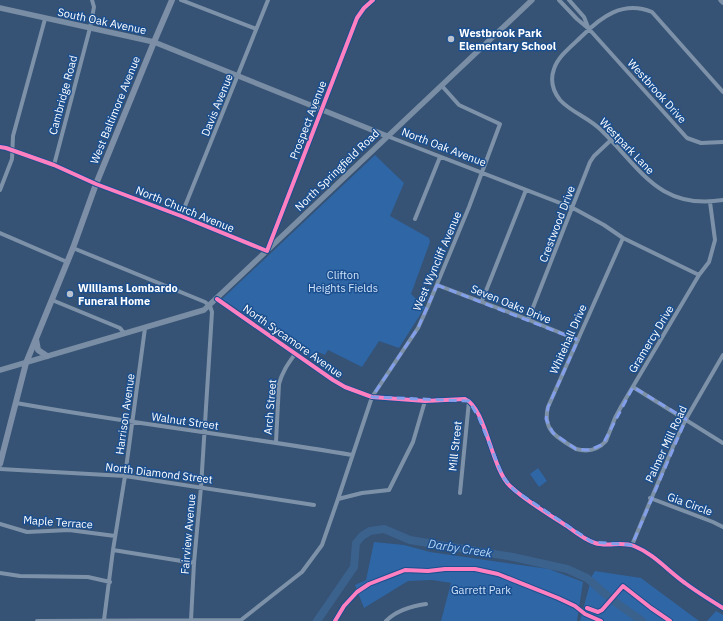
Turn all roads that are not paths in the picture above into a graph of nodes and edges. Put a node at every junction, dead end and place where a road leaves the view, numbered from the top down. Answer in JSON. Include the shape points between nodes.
{"nodes":[{"id":1,"x":92,"y":0,"type":"edge"},
{"id":2,"x":172,"y":0,"type":"edge"},
{"id":3,"x":181,"y":0,"type":"edge"},
{"id":4,"x":268,"y":0,"type":"edge"},
{"id":5,"x":373,"y":0,"type":"edge"},
{"id":6,"x":532,"y":0,"type":"edge"},
{"id":7,"x":559,"y":0,"type":"edge"},
{"id":8,"x":569,"y":0,"type":"edge"},
{"id":9,"x":636,"y":3,"type":"dead end"},
{"id":10,"x":0,"y":8,"type":"edge"},
{"id":11,"x":609,"y":9,"type":"dead end"},
{"id":12,"x":45,"y":19,"type":"junction"},
{"id":13,"x":90,"y":28,"type":"junction"},
{"id":14,"x":589,"y":29,"type":"junction"},
{"id":15,"x":256,"y":30,"type":"junction"},
{"id":16,"x":154,"y":42,"type":"junction"},
{"id":17,"x":238,"y":76,"type":"junction"},
{"id":18,"x":442,"y":86,"type":"junction"},
{"id":19,"x":723,"y":92,"type":"edge"},
{"id":20,"x":322,"y":109,"type":"junction"},
{"id":21,"x":387,"y":136,"type":"junction"},
{"id":22,"x":611,"y":140,"type":"junction"},
{"id":23,"x":723,"y":142,"type":"edge"},
{"id":24,"x":0,"y":147,"type":"edge"},
{"id":25,"x":12,"y":150,"type":"junction"},
{"id":26,"x":440,"y":157,"type":"junction"},
{"id":27,"x":54,"y":165,"type":"junction"},
{"id":28,"x":482,"y":173,"type":"junction"},
{"id":29,"x":96,"y":184,"type":"junction"},
{"id":30,"x":0,"y":190,"type":"edge"},
{"id":31,"x":526,"y":190,"type":"junction"},
{"id":32,"x":723,"y":200,"type":"edge"},
{"id":33,"x":710,"y":202,"type":"junction"},
{"id":34,"x":573,"y":208,"type":"junction"},
{"id":35,"x":181,"y":216,"type":"junction"},
{"id":36,"x":415,"y":220,"type":"dead end"},
{"id":37,"x":0,"y":233,"type":"edge"},
{"id":38,"x":623,"y":238,"type":"junction"},
{"id":39,"x":73,"y":248,"type":"junction"},
{"id":40,"x":267,"y":251,"type":"junction"},
{"id":41,"x":67,"y":262,"type":"junction"},
{"id":42,"x":700,"y":275,"type":"junction"},
{"id":43,"x":437,"y":285,"type":"junction"},
{"id":44,"x":217,"y":299,"type":"junction"},
{"id":45,"x":52,"y":300,"type":"junction"},
{"id":46,"x":482,"y":301,"type":"junction"},
{"id":47,"x":210,"y":306,"type":"junction"},
{"id":48,"x":528,"y":320,"type":"junction"},
{"id":49,"x":146,"y":328,"type":"junction"},
{"id":50,"x":124,"y":333,"type":"junction"},
{"id":51,"x":36,"y":338,"type":"junction"},
{"id":52,"x":578,"y":340,"type":"junction"},
{"id":53,"x":296,"y":354,"type":"junction"},
{"id":54,"x":723,"y":355,"type":"edge"},
{"id":55,"x":47,"y":356,"type":"junction"},
{"id":56,"x":26,"y":363,"type":"junction"},
{"id":57,"x":0,"y":370,"type":"edge"},
{"id":58,"x":633,"y":387,"type":"junction"},
{"id":59,"x":372,"y":397,"type":"junction"},
{"id":60,"x":425,"y":401,"type":"junction"},
{"id":61,"x":469,"y":401,"type":"junction"},
{"id":62,"x":16,"y":403,"type":"junction"},
{"id":63,"x":686,"y":419,"type":"junction"},
{"id":64,"x":133,"y":422,"type":"junction"},
{"id":65,"x":203,"y":433,"type":"junction"},
{"id":66,"x":276,"y":442,"type":"junction"},
{"id":67,"x":565,"y":442,"type":"joint"},
{"id":68,"x":723,"y":443,"type":"edge"},
{"id":69,"x":352,"y":455,"type":"junction"},
{"id":70,"x":0,"y":464,"type":"edge"},
{"id":71,"x":0,"y":469,"type":"edge"},
{"id":72,"x":125,"y":476,"type":"junction"},
{"id":73,"x":201,"y":487,"type":"junction"},
{"id":74,"x":460,"y":493,"type":"dead end"},
{"id":75,"x":650,"y":498,"type":"junction"},
{"id":76,"x":338,"y":499,"type":"junction"},
{"id":77,"x":314,"y":505,"type":"dead end"},
{"id":78,"x":0,"y":524,"type":"edge"},
{"id":79,"x":723,"y":527,"type":"edge"},
{"id":80,"x":115,"y":536,"type":"junction"},
{"id":81,"x":632,"y":545,"type":"junction"},
{"id":82,"x":113,"y":550,"type":"junction"},
{"id":83,"x":194,"y":563,"type":"junction"},
{"id":84,"x":0,"y":573,"type":"edge"},
{"id":85,"x":110,"y":582,"type":"junction"},
{"id":86,"x":426,"y":604,"type":"dead end"},
{"id":87,"x":723,"y":608,"type":"edge"},
{"id":88,"x":585,"y":614,"type":"dead end"},
{"id":89,"x":104,"y":620,"type":"edge"},
{"id":90,"x":191,"y":620,"type":"edge"},
{"id":91,"x":37,"y":621,"type":"edge"},
{"id":92,"x":386,"y":621,"type":"edge"},
{"id":93,"x":601,"y":621,"type":"edge"}],
"edges":[{"from":1,"to":13,"type":"street","name":"Cambridge Road","via":[[94,7]]},
{"from":2,"to":16,"type":"main road","name":"West Baltimore Avenue"},
{"from":3,"to":15,"type":"street"},
{"from":4,"to":15,"type":"street","name":"Davis Avenue"},
{"from":5,"to":20,"type":"street","name":"Prospect Avenue","via":[[357,18]]},
{"from":6,"to":18,"type":"main road","name":"North Springfield Road"},
{"from":7,"to":14,"type":"street","name":"Westbrook Drive"},
{"from":8,"to":14,"type":"street","name":"Westbrook Drive","via":[[584,18]]},
{"from":9,"to":19,"type":"street","via":[[652,12]]},
{"from":10,"to":12,"type":"main road","name":"South Oak Avenue"},
{"from":11,"to":14,"type":"street"},
{"from":12,"to":13,"type":"main road","name":"South Oak Avenue"},
{"from":12,"to":25,"type":"street","via":[[13,136]]},
{"from":13,"to":16,"type":"main road","name":"South Oak Avenue"},
{"from":13,"to":27,"type":"street","name":"Cambridge Road"},
{"from":14,"to":22,"type":"street","name":"Westpark Lane","via":[[557,62],[553,85],[556,95],[564,104],[598,127]]},
{"from":14,"to":23,"type":"street","name":"Westbrook Drive","via":[[687,138],[701,143]]},
{"from":15,"to":17,"type":"street","name":"Davis Avenue"},
{"from":16,"to":17,"type":"main road","name":"North Oak Avenue"},
{"from":16,"to":29,"type":"main road","name":"West Baltimore Avenue"},
{"from":17,"to":20,"type":"main road","name":"North Oak Avenue"},
{"from":17,"to":35,"type":"street","name":"Davis Avenue"},
{"from":18,"to":21,"type":"main road","name":"North Springfield Road"},
{"from":18,"to":28,"type":"street","name":"West Wyncliff Avenue","via":[[458,105],[500,124]]},
{"from":20,"to":21,"type":"main road","name":"North Oak Avenue"},
{"from":20,"to":40,"type":"street","name":"Prospect Avenue"},
{"from":21,"to":26,"type":"street","name":"North Oak Avenue"},
{"from":21,"to":40,"type":"main road","name":"North Springfield Road"},
{"from":22,"to":33,"type":"street","name":"Westpark Lane","via":[[644,177],[665,192],[685,199]]},
{"from":22,"to":34,"type":"street","name":"Crestwood Drive","via":[[590,162]]},
{"from":24,"to":25,"type":"street","name":"North Church Avenue"},
{"from":25,"to":27,"type":"street","name":"North Church Avenue"},
{"from":25,"to":30,"type":"street","via":[[12,158]]},
{"from":26,"to":28,"type":"street","name":"North Oak Avenue"},
{"from":26,"to":36,"type":"street"},
{"from":27,"to":29,"type":"street","name":"North Church Avenue"},
{"from":28,"to":31,"type":"street","name":"North Oak Avenue"},
{"from":28,"to":43,"type":"street","name":"West Wyncliff Avenue"},
{"from":29,"to":35,"type":"street","name":"North Church Avenue"},
{"from":29,"to":39,"type":"main road","name":"West Baltimore Avenue"},
{"from":31,"to":34,"type":"street","name":"North Oak Avenue"},
{"from":31,"to":46,"type":"street"},
{"from":32,"to":33,"type":"street","name":"Westpark Lane"},
{"from":33,"to":42,"type":"street","name":"Gramercy Drive","via":[[715,240],[709,262]]},
{"from":34,"to":38,"type":"street","name":"North Oak Avenue"},
{"from":34,"to":48,"type":"street","name":"Crestwood Drive"},
{"from":35,"to":40,"type":"street","name":"North Church Avenue"},
{"from":37,"to":41,"type":"street"},
{"from":38,"to":42,"type":"street","name":"North Oak Avenue"},
{"from":38,"to":52,"type":"street","name":"Whitehall Drive"},
{"from":39,"to":41,"type":"main road","name":"West Baltimore Avenue"},
{"from":39,"to":47,"type":"street"},
{"from":40,"to":44,"type":"main road","name":"North Springfield Road"},
{"from":41,"to":45,"type":"main road","name":"West Baltimore Avenue"},
{"from":42,"to":58,"type":"street","name":"Gramercy Drive"},
{"from":43,"to":46,"type":"street","name":"Seven Oaks Drive"},
{"from":43,"to":59,"type":"street","name":"West Wyncliff Avenue","via":[[418,328]]},
{"from":44,"to":47,"type":"main road","name":"North Springfield Road"},
{"from":44,"to":53,"type":"street","name":"North Sycamore Avenue"},
{"from":45,"to":50,"type":"street","via":[[120,328]]},
{"from":45,"to":51,"type":"main road","name":"West Baltimore Avenue"},
{"from":46,"to":48,"type":"street","name":"Seven Oaks Drive"},
{"from":47,"to":49,"type":"main road","name":"North Springfield Road","via":[[194,314]]},
{"from":47,"to":65,"type":"street","name":"Fairview Avenue","via":[[212,312]]},
{"from":48,"to":52,"type":"street","name":"Seven Oaks Drive"},
{"from":49,"to":50,"type":"main road","name":"North Springfield Road"},
{"from":49,"to":64,"type":"street","name":"Harrison Avenue"},
{"from":50,"to":55,"type":"main road","name":"North Springfield Road"},
{"from":51,"to":55,"type":"main road","via":[[37,348]]},
{"from":51,"to":56,"type":"main road","name":"West Baltimore Avenue"},
{"from":52,"to":67,"type":"street","name":"Whitehall Drive","via":[[546,414],[550,429]]},
{"from":53,"to":59,"type":"street","name":"North Sycamore Avenue","via":[[345,387]]},
{"from":53,"to":66,"type":"street","name":"Arch Street","via":[[283,371],[279,384]]},
{"from":54,"to":63,"type":"street","name":"Palmer Mill Road"},
{"from":55,"to":56,"type":"main road","name":"North Springfield Road"},
{"from":56,"to":57,"type":"main road","name":"North Springfield Road"},
{"from":56,"to":62,"type":"main road","name":"West Baltimore Avenue"},
{"from":58,"to":63,"type":"street"},
{"from":58,"to":67,"type":"street","name":"Gramercy Drive","via":[[603,444],[585,451]]},
{"from":59,"to":60,"type":"street","name":"North Sycamore Avenue"},
{"from":59,"to":69,"type":"street","name":"West Wyncliff Avenue"},
{"from":60,"to":61,"type":"street","name":"North Sycamore Avenue"},
{"from":60,"to":76,"type":"street","via":[[413,442],[390,490]]},
{"from":61,"to":74,"type":"street","name":"Mill Street"},
{"from":61,"to":81,"type":"street","via":[[479,418],[503,477],[511,487],[592,542]]},
{"from":62,"to":64,"type":"street","name":"Walnut Street"},
{"from":62,"to":70,"type":"main road","name":"West Baltimore Avenue"},
{"from":63,"to":68,"type":"street"},
{"from":63,"to":75,"type":"street","name":"Palmer Mill Road"},
{"from":64,"to":65,"type":"street","name":"Walnut Street"},
{"from":64,"to":72,"type":"street","name":"Harrison Avenue"},
{"from":65,"to":66,"type":"street","name":"Walnut Street"},
{"from":65,"to":73,"type":"street","name":"Fairview Avenue"},
{"from":66,"to":69,"type":"street","name":"Walnut Street"},
{"from":69,"to":76,"type":"street","name":"West Wyncliff Avenue"},
{"from":71,"to":72,"type":"street","name":"North Diamond Street"},
{"from":72,"to":73,"type":"street","name":"North Diamond Street"},
{"from":72,"to":80,"type":"street","name":"Harrison Avenue"},
{"from":73,"to":77,"type":"street","name":"North Diamond Street"},
{"from":73,"to":83,"type":"street","name":"Fairview Avenue"},
{"from":75,"to":79,"type":"street","name":"Gia Circle"},
{"from":75,"to":81,"type":"street","name":"Palmer Mill Road"},
{"from":76,"to":90,"type":"street","name":"West Wyncliff Avenue","via":[[322,545],[302,572],[241,620]]},
{"from":78,"to":80,"type":"street","name":"Maple Terrace","via":[[31,532],[69,530]]},
{"from":80,"to":82,"type":"street","name":"Harrison Avenue"},
{"from":81,"to":87,"type":"street","via":[[647,552]]},
{"from":82,"to":83,"type":"street"},
{"from":82,"to":85,"type":"street","name":"Harrison Avenue"},
{"from":83,"to":90,"type":"street","name":"Fairview Avenue"},
{"from":84,"to":85,"type":"street","via":[[20,576],[88,577]]},
{"from":85,"to":89,"type":"street","name":"Harrison Avenue"},
{"from":86,"to":92,"type":"street","via":[[400,611]]},
{"from":88,"to":93,"type":"street"},
{"from":89,"to":90,"type":"street","name":"West Wyncliff Avenue"},
{"from":89,"to":91,"type":"street","name":"West Wyncliff Avenue"}]}
